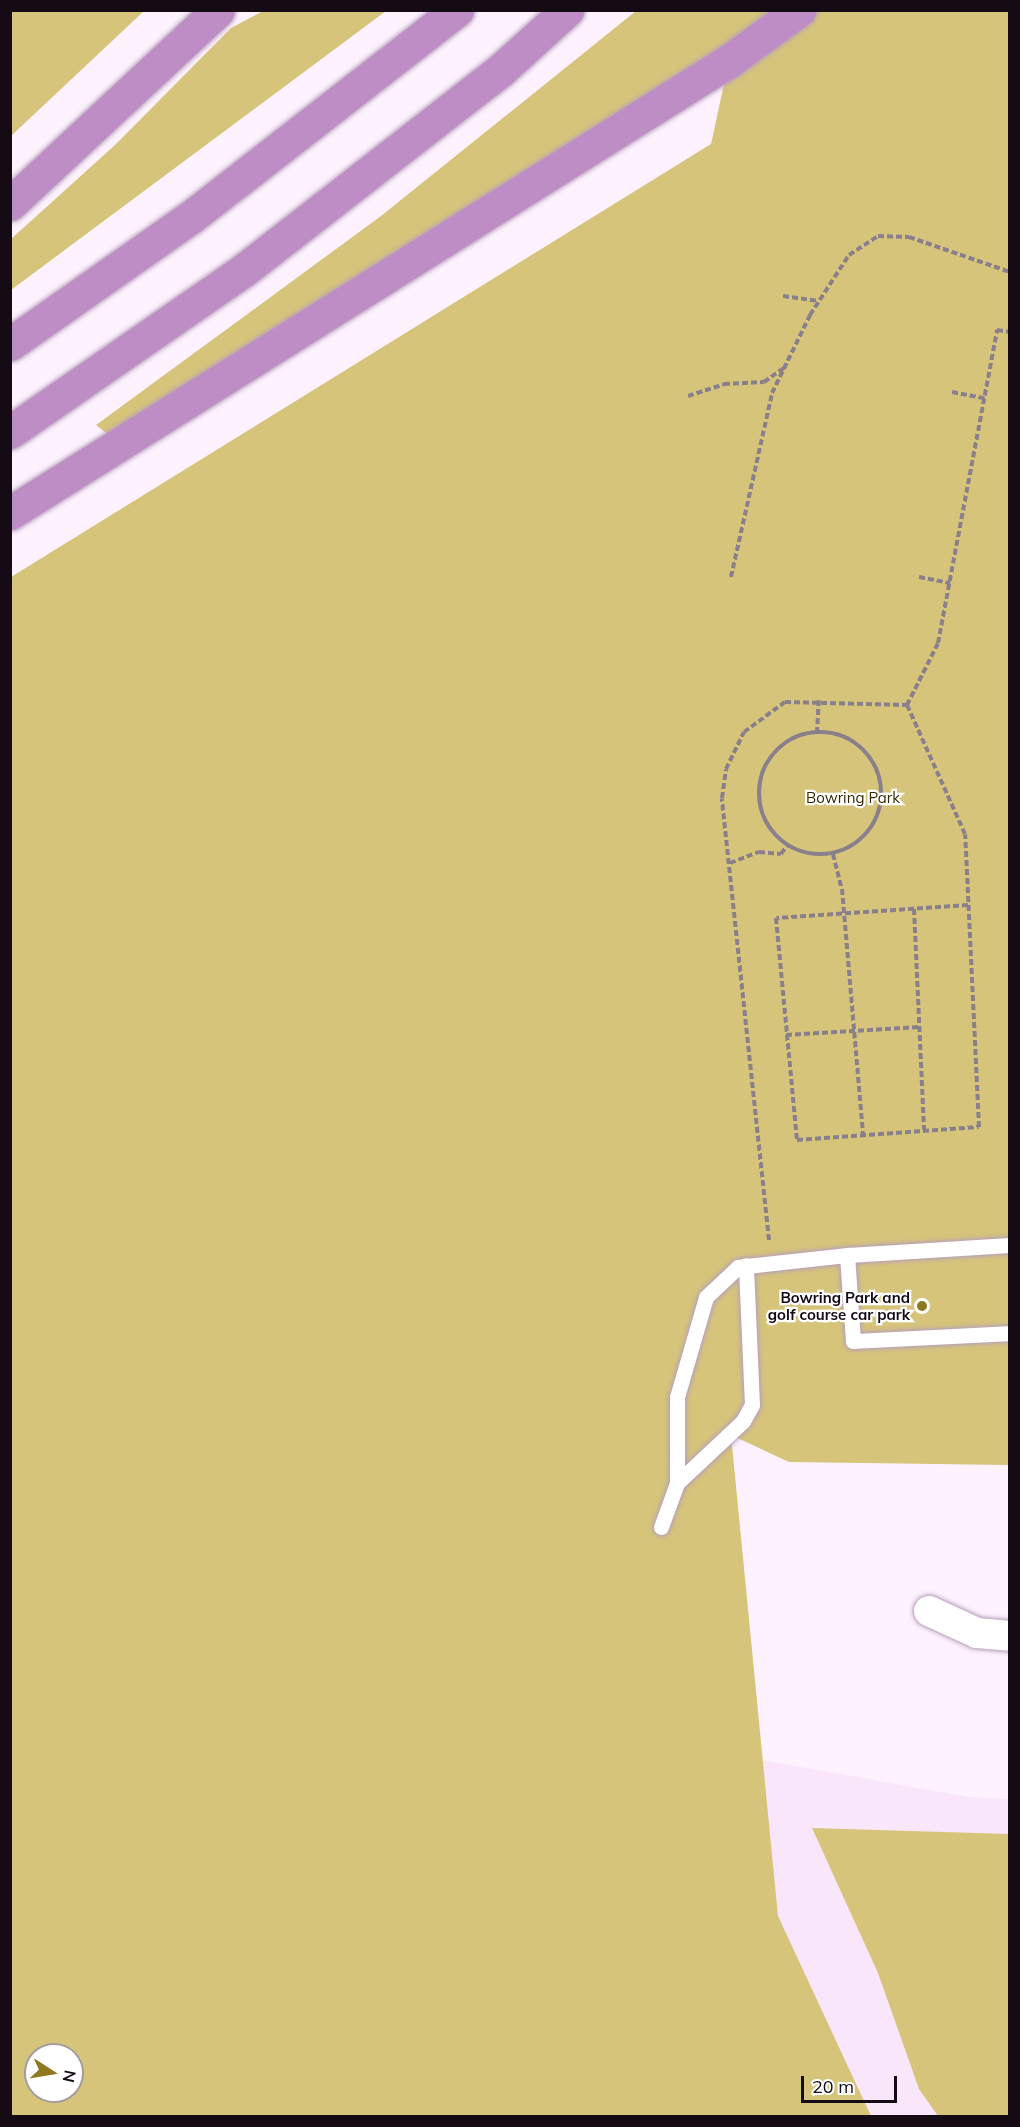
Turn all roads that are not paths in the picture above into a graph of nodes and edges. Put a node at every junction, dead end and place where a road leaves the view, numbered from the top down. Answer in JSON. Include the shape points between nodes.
{"nodes":[{"id":1,"x":218,"y":10,"type":"edge"},
{"id":2,"x":457,"y":10,"type":"edge"},
{"id":3,"x":567,"y":10,"type":"edge"},
{"id":4,"x":799,"y":10,"type":"edge"},
{"id":5,"x":10,"y":204,"type":"edge"},
{"id":6,"x":10,"y":344,"type":"edge"},
{"id":7,"x":10,"y":432,"type":"edge"},
{"id":8,"x":10,"y":513,"type":"edge"},
{"id":9,"x":1010,"y":1245,"type":"edge"},
{"id":10,"x":847,"y":1255,"type":"junction"},
{"id":11,"x":747,"y":1265,"type":"junction"},
{"id":12,"x":1010,"y":1333,"type":"edge"},
{"id":13,"x":677,"y":1483,"type":"junction"},
{"id":14,"x":661,"y":1527,"type":"dead end"},
{"id":15,"x":929,"y":1611,"type":"dead end"},
{"id":16,"x":1010,"y":1636,"type":"edge"}],
"edges":[{"from":1,"to":5,"type":"highway"},
{"from":2,"to":6,"type":"highway","via":[[191,217]]},
{"from":3,"to":7,"type":"highway","via":[[502,69],[244,270]]},
{"from":4,"to":8,"type":"highway","via":[[729,61]]},
{"from":9,"to":10,"type":"lane"},
{"from":10,"to":11,"type":"lane"},
{"from":10,"to":12,"type":"lane","via":[[852,1341]]},
{"from":11,"to":13,"type":"lane","via":[[722,1278],[706,1297],[692,1332],[677,1397]]},
{"from":11,"to":13,"type":"lane","via":[[752,1405],[743,1421]]},
{"from":13,"to":14,"type":"lane"},
{"from":15,"to":16,"type":"street","via":[[977,1633]]}]}
